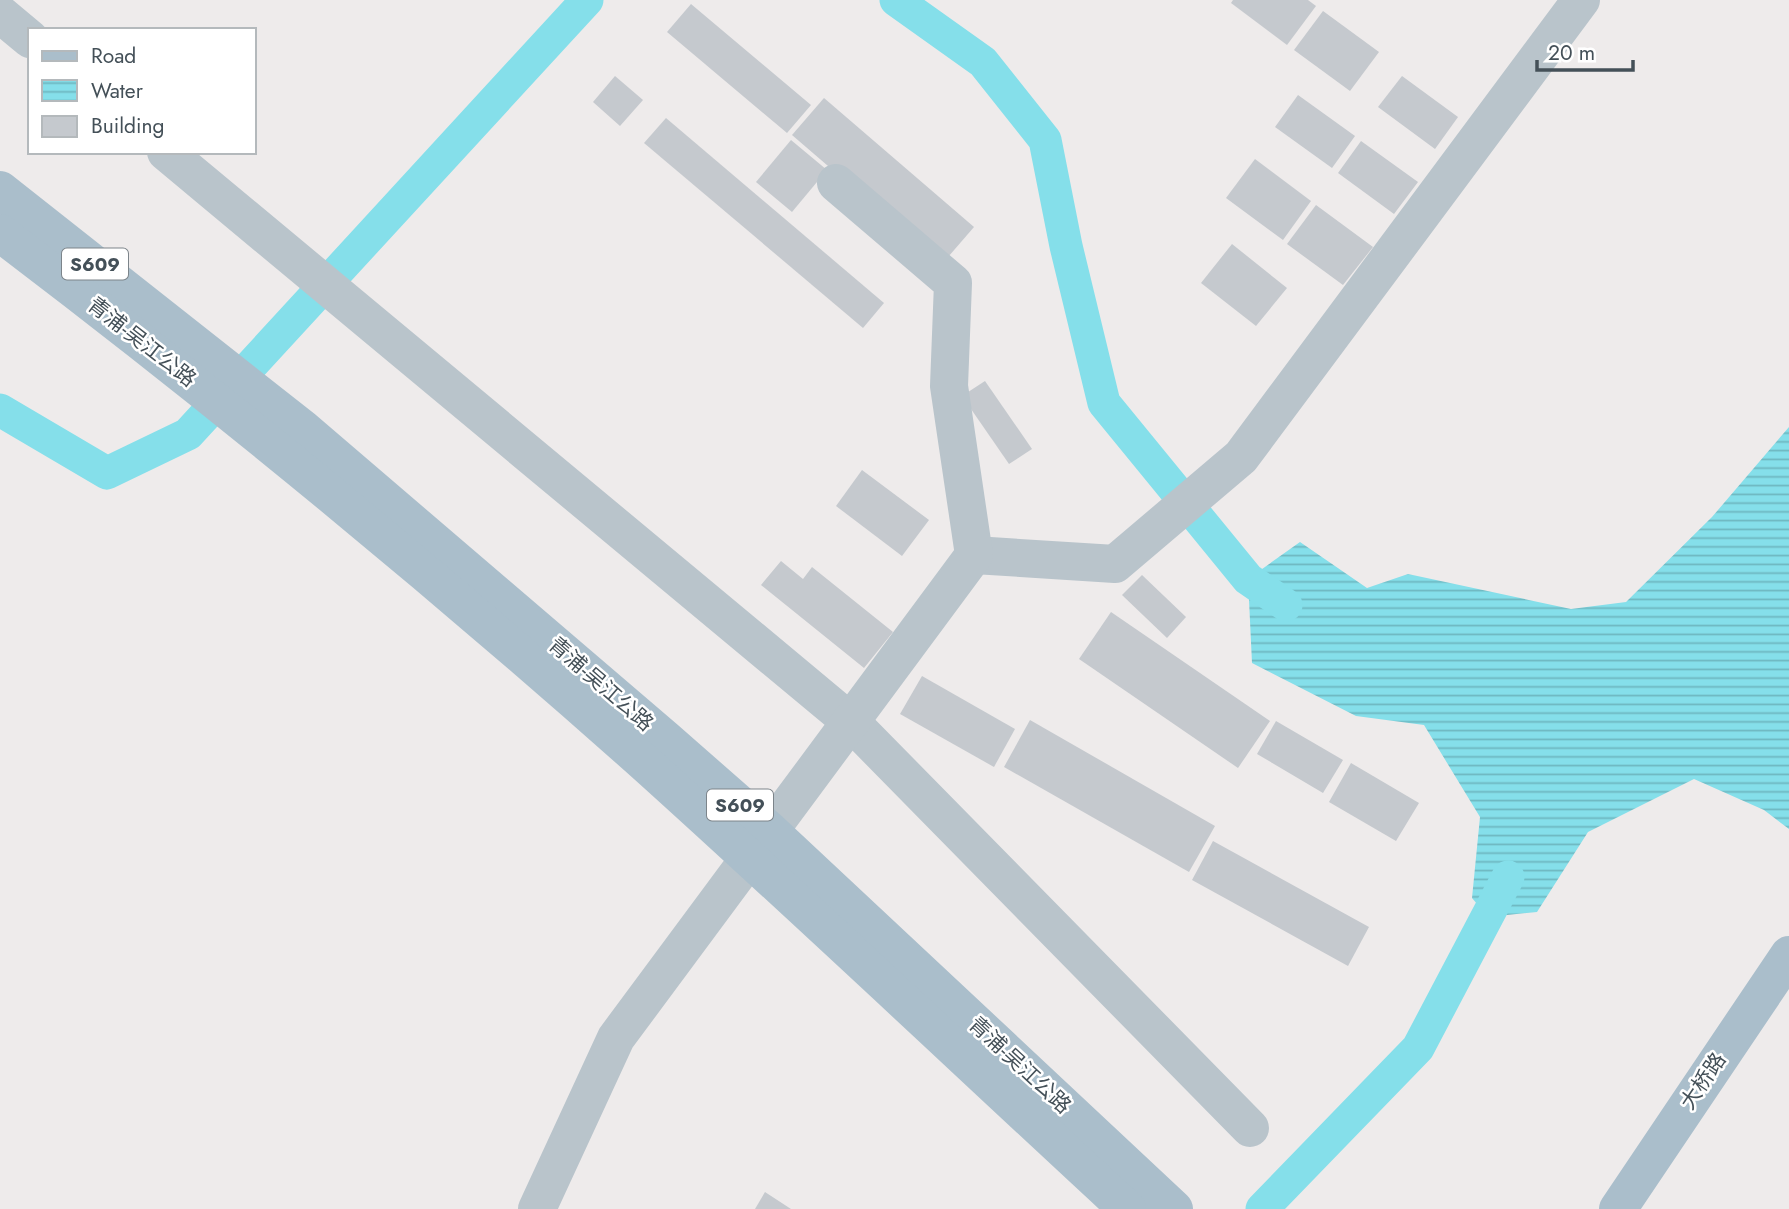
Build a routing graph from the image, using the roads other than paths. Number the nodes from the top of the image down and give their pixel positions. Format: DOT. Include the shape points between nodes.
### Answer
graph roads {
  1 [pos="1581,0"];
  2 [pos="0,15"];
  3 [pos="28,37"];
  4 [pos="168,154"];
  5 [pos="836,183"];
  6 [pos="0,191"];
  7 [pos="0,233"];
  8 [pos="180,351"];
  9 [pos="974,555"];
  10 [pos="852,723"];
  11 [pos="761,845"];
  12 [pos="1789,955"];
  13 [pos="1250,1128"];
  14 [pos="1154,1205"];
  15 [pos="537,1209"];
  16 [pos="1618,1209"];
  1 -- 9 [label="street" via="1241,457 1115,564"];
  2 -- 3 [label="street"];
  4 -- 10 [label="street"];
  5 -- 9 [label="street" via="953,283 949,386"];
  6 -- 8 [label="main road, 青浦-吴江公路 / S609"];
  7 -- 8 [label="main road, 青浦-吴江公路 / S609"];
  8 -- 11 [label="main road, 青浦-吴江公路 / S609" via="497,594"];
  9 -- 10 [label="street"];
  10 -- 11 [label="street"];
  10 -- 13 [label="street"];
  11 -- 14 [label="main road, 青浦-吴江公路 / S609"];
  11 -- 15 [label="street" via="616,1038"];
  12 -- 16 [label="main road, 大桥路"];
}
